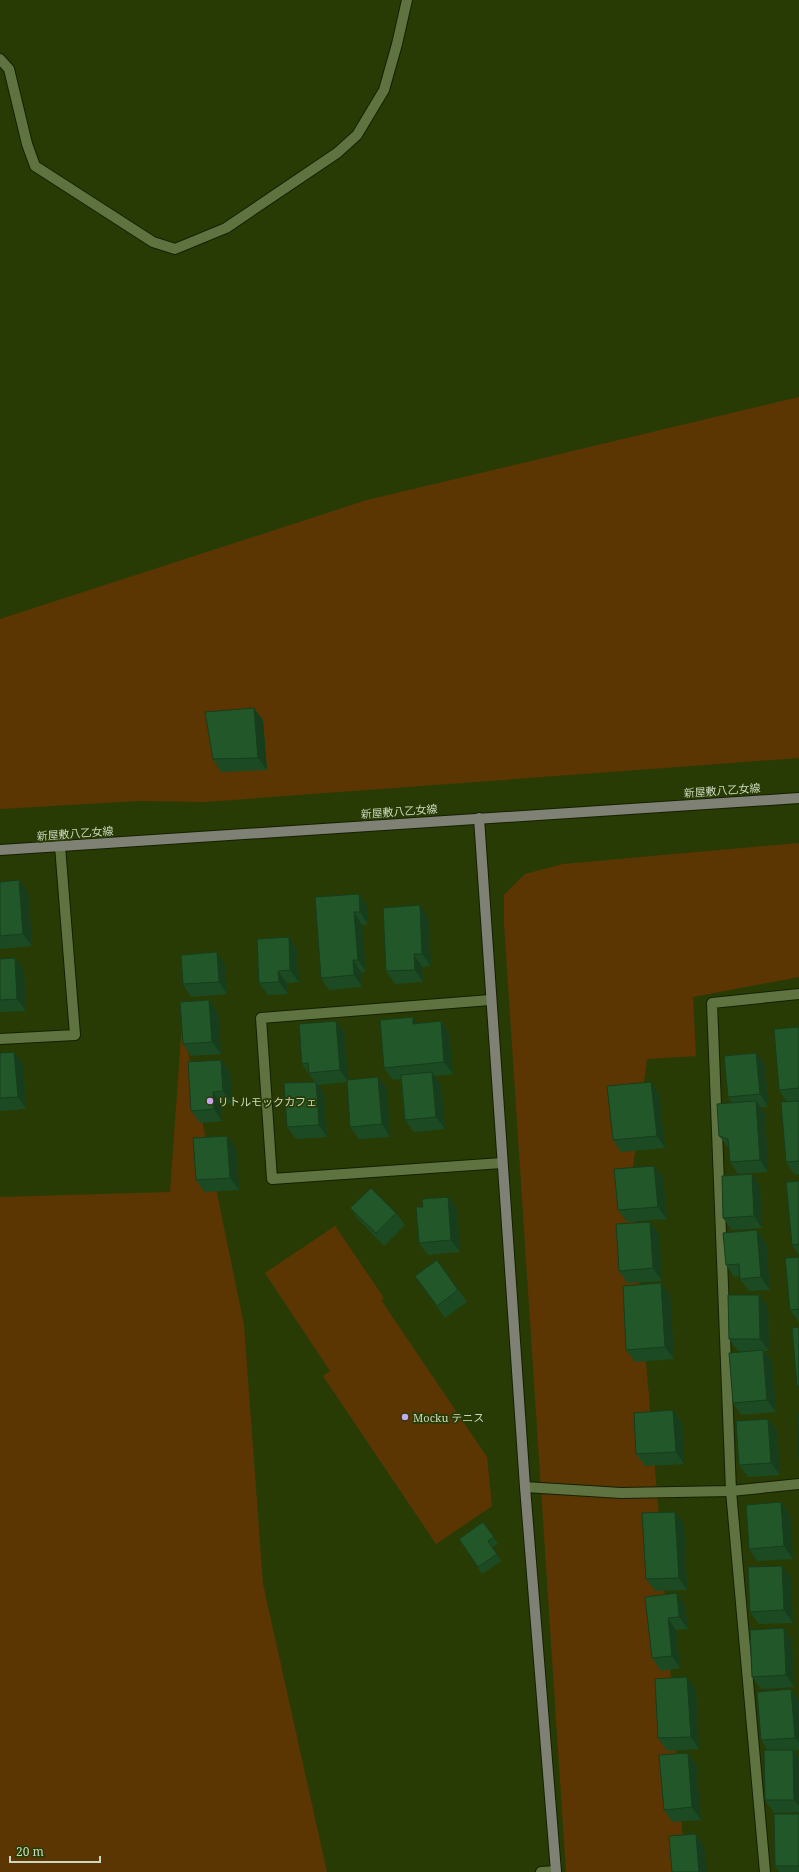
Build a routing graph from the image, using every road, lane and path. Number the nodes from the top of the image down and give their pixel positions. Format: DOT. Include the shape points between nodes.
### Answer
graph roads {
  1 [pos="407,0"];
  2 [pos="0,59"];
  3 [pos="799,798"];
  4 [pos="479,818"];
  5 [pos="60,846"];
  6 [pos="0,850"];
  7 [pos="799,994"];
  8 [pos="490,1000"];
  9 [pos="0,1039"];
  10 [pos="502,1163"];
  11 [pos="799,1484"];
  12 [pos="525,1487"];
  13 [pos="731,1491"];
  14 [pos="556,1871"];
  15 [pos="541,1872"];
  16 [pos="765,1872"];
  1 -- 2 [label="street" via="384,90 357,135 337,153 226,228 175,249 154,242 35,166 27,144 9,69"];
  3 -- 4 [label="street, 新屋敷八乙女線"];
  4 -- 5 [label="street, 新屋敷八乙女線"];
  4 -- 8 [label="street"];
  5 -- 6 [label="street, 新屋敷八乙女線"];
  5 -- 9 [label="street" via="75,1035"];
  7 -- 13 [label="street" via="712,1003"];
  8 -- 10 [label="street"];
  8 -- 10 [label="street" via="261,1018 272,1179"];
  10 -- 12 [label="street"];
  11 -- 13 [label="street"];
  12 -- 13 [label="street" via="621,1493"];
  12 -- 14 [label="street"];
  13 -- 16 [label="street"];
  14 -- 15 [label="street"];
}
